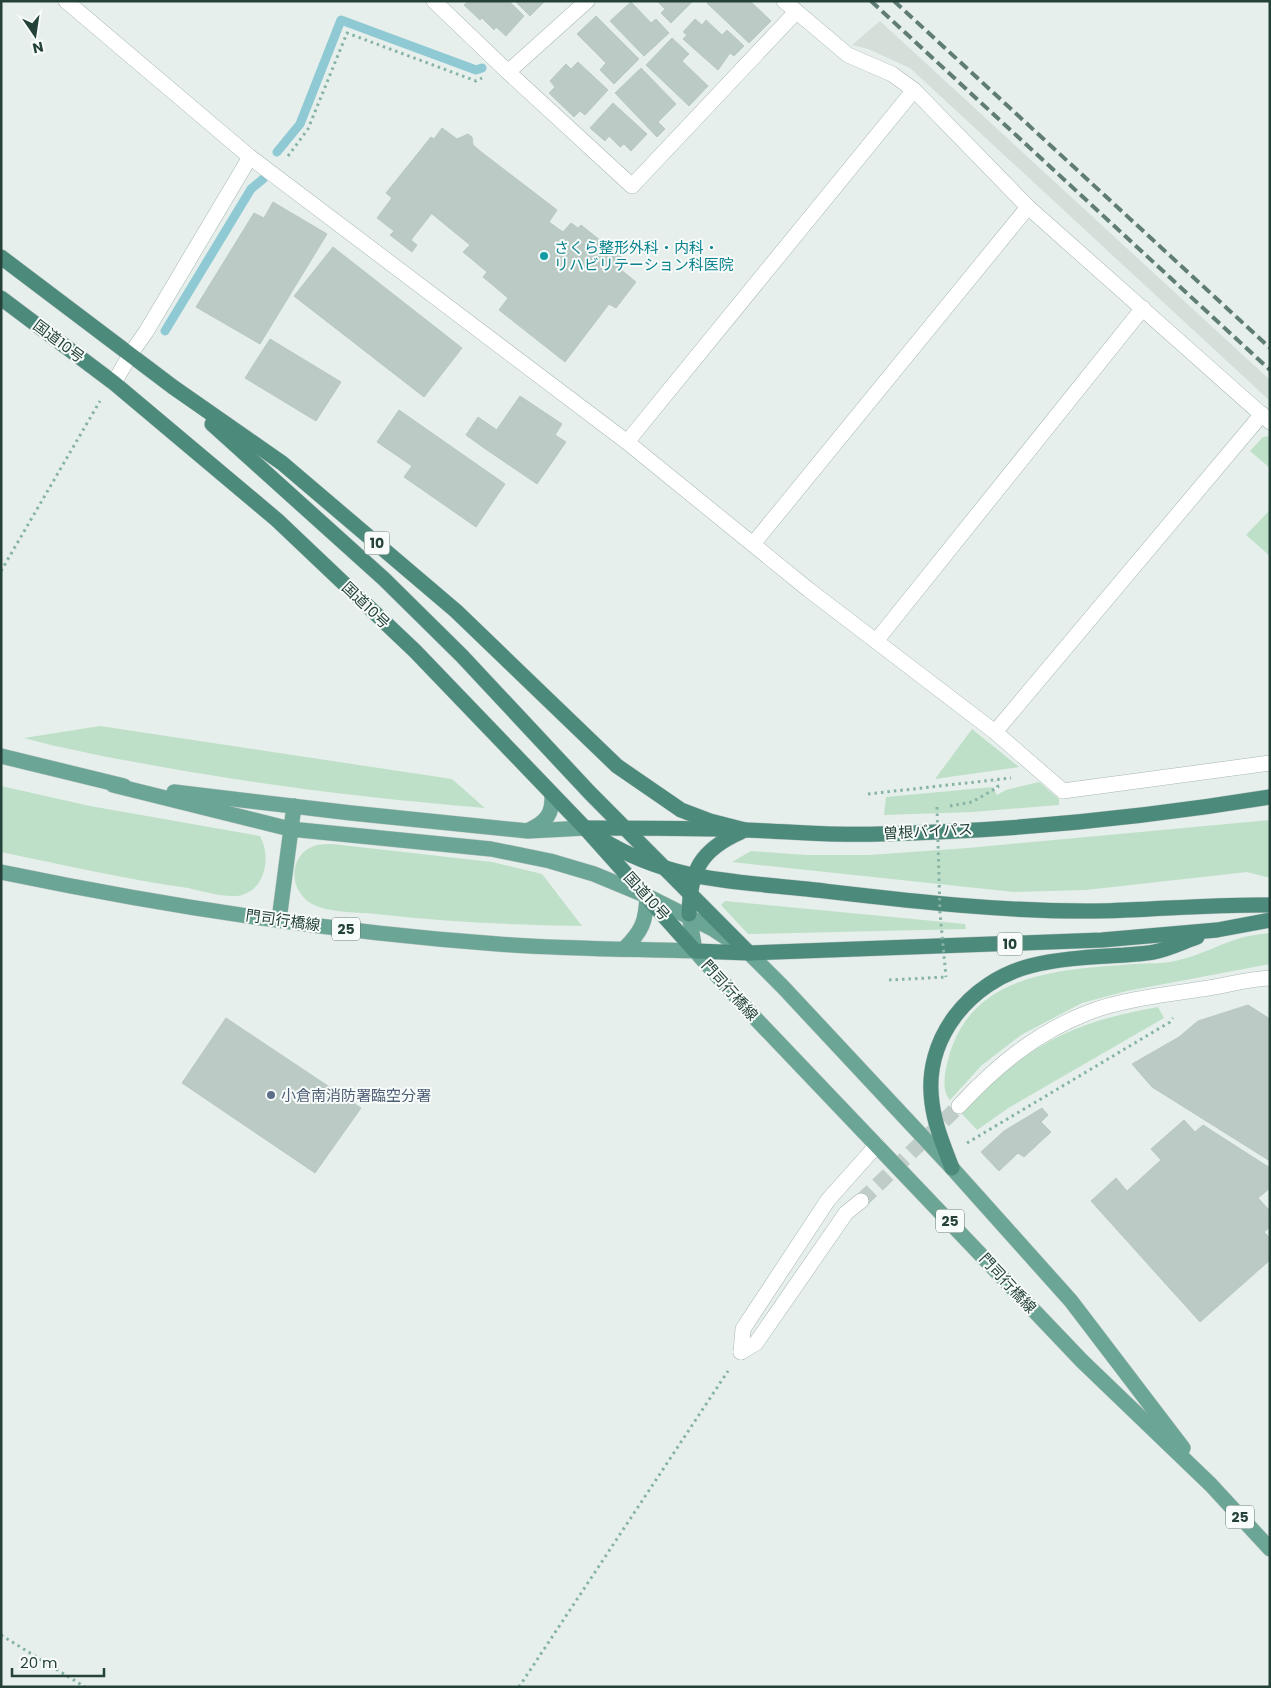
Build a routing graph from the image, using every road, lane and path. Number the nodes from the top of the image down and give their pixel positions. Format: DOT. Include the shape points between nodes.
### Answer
graph roads {
  1 [pos="66,1"];
  2 [pos="434,1"];
  3 [pos="587,1"];
  4 [pos="784,1"];
  5 [pos="796,12"];
  6 [pos="504,68"];
  7 [pos="914,90"];
  8 [pos="250,157"];
  9 [pos="274,175"];
  10 [pos="1028,207"];
  11 [pos="1,257"];
  12 [pos="1,298"];
  13 [pos="1143,308"];
  14 [pos="130,353"];
  15 [pos="114,383"];
  16 [pos="173,387"];
  17 [pos="1266,418"];
  18 [pos="627,442"];
  19 [pos="753,544"];
  20 [pos="1,571"];
  21 [pos="876,641"];
  22 [pos="995,732"];
  23 [pos="1,756"];
  24 [pos="1270,762"];
  25 [pos="1012,777"];
  26 [pos="996,781"];
  27 [pos="114,785"];
  28 [pos="552,794"];
  29 [pos="868,794"];
  30 [pos="1270,797"];
  31 [pos="294,806"];
  32 [pos="585,828"];
  33 [pos="627,828"];
  34 [pos="290,829"];
  35 [pos="745,830"];
  36 [pos="528,831"];
  37 [pos="640,860"];
  38 [pos="669,870"];
  39 [pos="1,872"];
  40 [pos="692,876"];
  41 [pos="689,892"];
  42 [pos="647,896"];
  43 [pos="1270,904"];
  44 [pos="689,914"];
  45 [pos="279,920"];
  46 [pos="1270,920"];
  47 [pos="1218,930"];
  48 [pos="624,949"];
  49 [pos="695,951"];
  50 [pos="749,953"];
  51 [pos="1270,978"];
  52 [pos="889,980"];
  53 [pos="1189,991"];
  54 [pos="958,1106"];
  55 [pos="877,1144"];
  56 [pos="963,1145"];
  57 [pos="952,1168"];
  58 [pos="861,1201"];
  59 [pos="741,1352"];
  60 [pos="1211,1485"];
  61 [pos="1270,1549"];
  62 [pos="1,1635"];
  63 [pos="85,1687"];
  64 [pos="519,1687"];
  1 -- 8 [label="street"];
  2 -- 6 [label="street"];
  3 -- 6 [label="street"];
  4 -- 5 [label="street"];
  5 -- 6 [label="street" via="632,186"];
  5 -- 7 [label="street" via="848,55 892,74"];
  6 -- 9 [label="path" via="476,81 347,33 308,129"];
  7 -- 10 [label="street"];
  7 -- 18 [label="street"];
  8 -- 9 [label="street"];
  8 -- 14 [label="street" via="146,332"];
  9 -- 18 [label="street"];
  10 -- 13 [label="street"];
  10 -- 19 [label="street"];
  11 -- 14 [label="highway, 10"];
  12 -- 15 [label="highway, 国道10号 / 10"];
  13 -- 17 [label="street"];
  13 -- 21 [label="street"];
  14 -- 15 [label="street"];
  14 -- 16 [label="highway, 10"];
  15 -- 20 [label="path" via="100,400"];
  15 -- 28 [label="highway, 国道10号 / 10" via="277,520 415,651"];
  16 -- 33 [label="highway, 10" via="391,586"];
  16 -- 35 [label="highway, 10" via="282,463 456,611 617,766 681,810"];
  17 -- 22 [label="street"];
  18 -- 19 [label="street"];
  19 -- 21 [label="street"];
  21 -- 22 [label="street"];
  22 -- 24 [label="street" via="1063,791"];
  23 -- 27 [label="main road"];
  25 -- 26 [label="path"];
  26 -- 29 [label="path"];
  26 -- 52 [label="path, bridge" via="998,787 972,802 937,807 940,913 946,977"];
  27 -- 31 [label="main road"];
  27 -- 34 [label="main road, 門司行橋線"];
  28 -- 32 [label="highway, 国道10号 / 10"];
  28 -- 36 [label="main road" via="550,815 543,824"];
  30 -- 35 [label="highway, 曽根バイパス / 10" via="1191,810 1079,822 879,834"];
  31 -- 34 [label="main road"];
  31 -- 36 [label="main road"];
  32 -- 33 [label="highway, 曽根バイパス / 10"];
  32 -- 36 [label="main road"];
  32 -- 37 [label="highway, 10"];
  32 -- 42 [label="highway, 国道10号 / 10"];
  33 -- 35 [label="highway, 曽根バイパス / 10"];
  33 -- 37 [label="highway"];
  33 -- 38 [label="highway, 10"];
  34 -- 42 [label="main road, 門司行橋線" via="491,849 576,869"];
  34 -- 45 [label="main road"];
  35 -- 40 [label="highway" via="712,848"];
  37 -- 38 [label="highway, 10"];
  37 -- 42 [label="highway"];
  38 -- 40 [label="highway, 10"];
  38 -- 41 [label="highway, 10"];
  39 -- 45 [label="main road, 門司行橋線 / 25"];
  40 -- 41 [label="highway"];
  40 -- 43 [label="highway, 10" via="998,909 1097,911"];
  41 -- 44 [label="highway"];
  41 -- 50 [label="highway, 10"];
  42 -- 44 [label="main road, 門司行橋線"];
  42 -- 48 [label="main road" via="642,927"];
  42 -- 49 [label="highway, 国道10号 / 10"];
  44 -- 49 [label="main road"];
  44 -- 50 [label="main road, 門司行橋線"];
  45 -- 48 [label="main road, 門司行橋線 / 25" via="375,933 500,944"];
  46 -- 47 [label="highway, 10"];
  47 -- 50 [label="highway, 10" via="1092,940"];
  47 -- 57 [label="highway" via="1154,952 1058,960 1008,973 988,983 954,1016 942,1035 934,1059 931,1081 936,1120"];
  48 -- 49 [label="main road, 門司行橋線 / 25"];
  49 -- 50 [label="highway, 10"];
  49 -- 55 [label="main road, 門司行橋線 / 25"];
  50 -- 57 [label="main road, 門司行橋線 / 25"];
  51 -- 53 [label="street"];
  53 -- 54 [label="street" via="1089,1012 1051,1029 987,1075"];
  53 -- 56 [label="path" via="1170,1022"];
  55 -- 59 [label="street" via="828,1200 743,1329"];
  55 -- 60 [label="main road, 門司行橋線 / 25" via="1082,1361"];
  57 -- 60 [label="main road, 門司行橋線 / 25" via="1071,1301"];
  58 -- 59 [label="street" via="846,1213 756,1343"];
  59 -- 64 [label="path"];
  60 -- 61 [label="main road, 門司行橋線 / 25"];
  62 -- 63 [label="path"];
}
